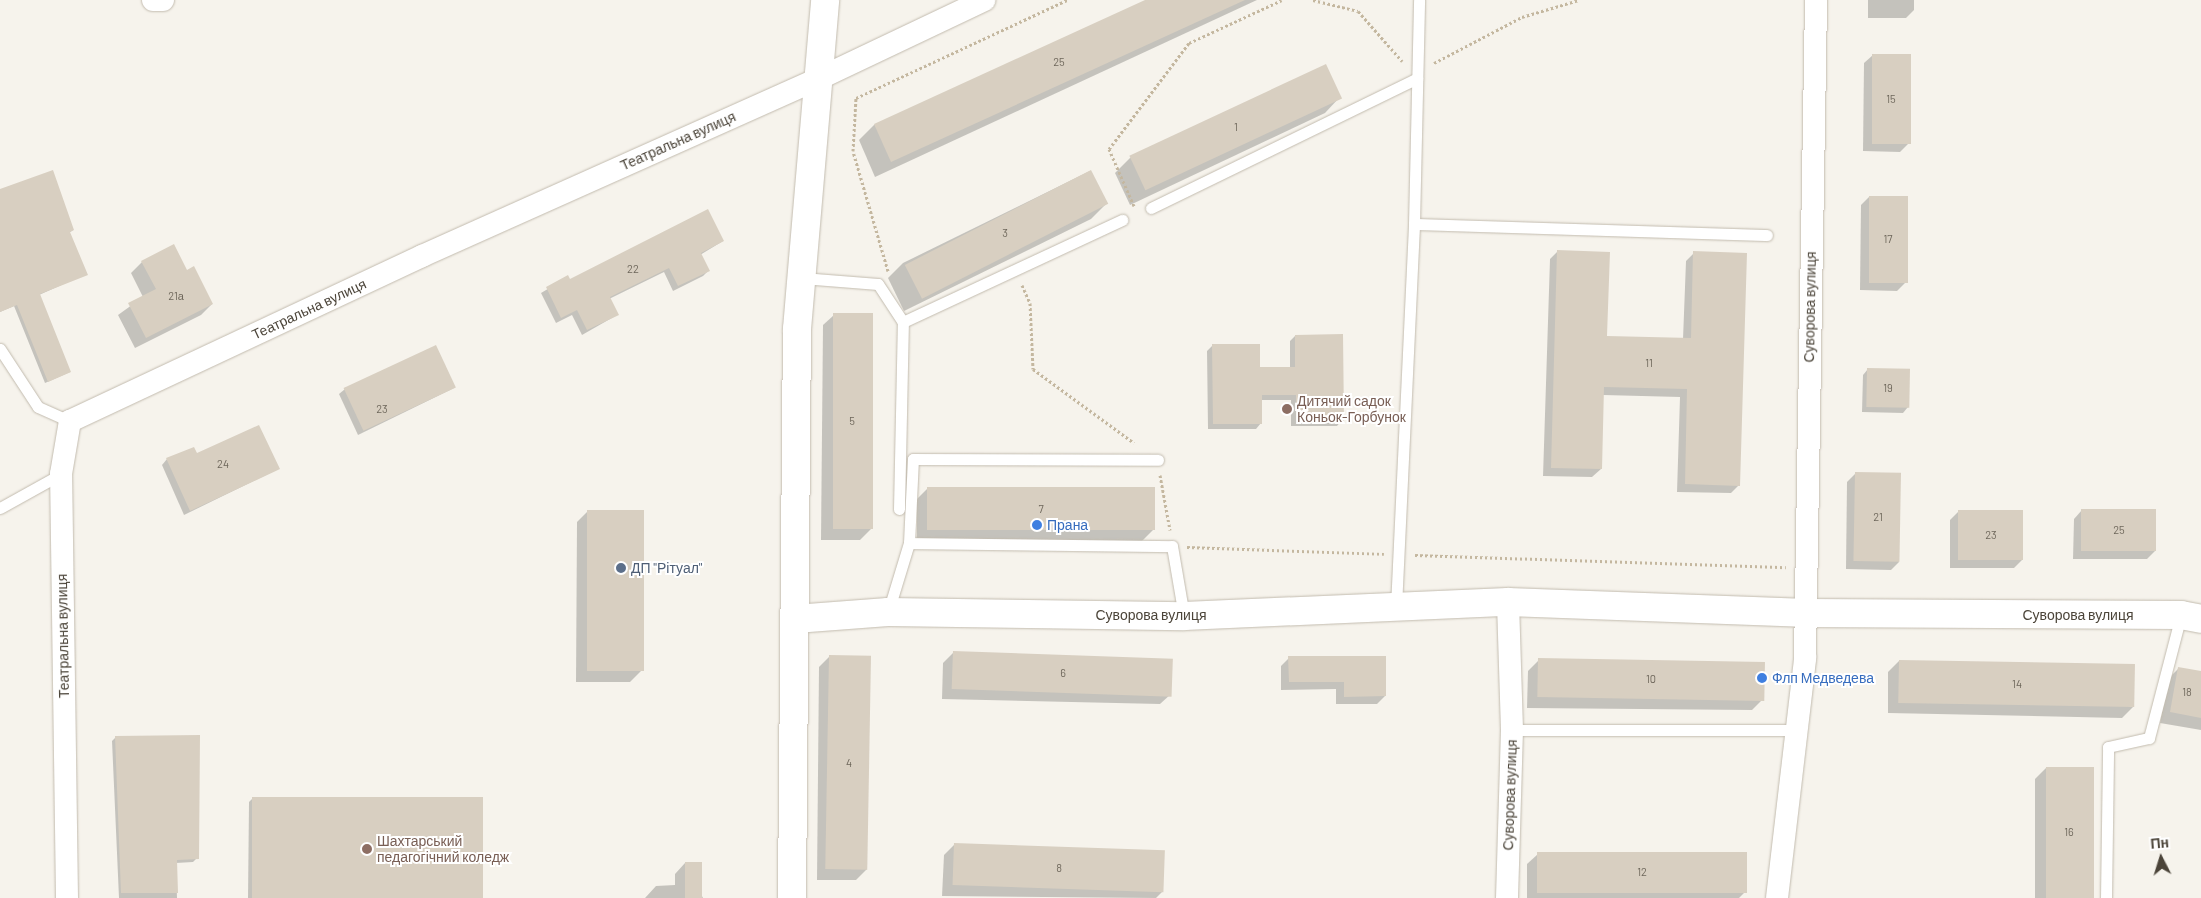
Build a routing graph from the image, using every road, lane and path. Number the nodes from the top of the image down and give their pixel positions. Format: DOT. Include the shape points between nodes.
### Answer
graph roads {
  1 [pos="153,0"];
  2 [pos="162,0"];
  3 [pos="826,0"];
  4 [pos="984,0"];
  5 [pos="1067,0"];
  6 [pos="1282,0"];
  7 [pos="1314,0"];
  8 [pos="1418,0"];
  9 [pos="1579,0"];
  10 [pos="1816,0"];
  11 [pos="820,78"];
  12 [pos="1417,78"];
  13 [pos="1151,208"];
  14 [pos="1137,213"];
  15 [pos="1122,220"];
  16 [pos="1414,224"];
  17 [pos="1767,234"];
  18 [pos="1014,270"];
  19 [pos="889,275"];
  20 [pos="802,278"];
  21 [pos="903,322"];
  22 [pos="0,349"];
  23 [pos="70,421"];
  24 [pos="1158,460"];
  25 [pos="61,474"];
  26 [pos="0,508"];
  27 [pos="899,509"];
  28 [pos="909,543"];
  29 [pos="1172,546"];
  30 [pos="1400,555"];
  31 [pos="1804,576"];
  32 [pos="1508,602"];
  33 [pos="1396,608"];
  34 [pos="888,612"];
  35 [pos="1804,613"];
  36 [pos="1184,616"];
  37 [pos="2191,617"];
  38 [pos="795,619"];
  39 [pos="1512,730"];
  40 [pos="1797,730"];
  41 [pos="67,898"];
  42 [pos="792,898"];
  43 [pos="1507,898"];
  44 [pos="1778,898"];
  45 [pos="2106,898"];
  1 -- 2 [label="street"];
  3 -- 11 [label="street"];
  4 -- 11 [label="street, Театральна вулиця"];
  5 -- 19 [label="path" via="856,98 853,151"];
  6 -- 14 [label="path" via="1189,43 1109,149"];
  7 -- 12 [label="path" via="1358,11"];
  8 -- 12 [label="lane"];
  9 -- 12 [label="path" via="1522,17 1442,56"];
  10 -- 31 [label="street, Суворова вулиця"];
  11 -- 20 [label="street"];
  11 -- 23 [label="street, Театральна вулиця" via="422,256"];
  12 -- 13 [label="lane"];
  12 -- 16 [label="lane"];
  15 -- 18 [label="lane"];
  16 -- 17 [label="lane"];
  16 -- 30 [label="lane"];
  18 -- 21 [label="lane"];
  18 -- 24 [label="path" via="1030,303 1032,368"];
  20 -- 21 [label="lane" via="878,284"];
  20 -- 38 [label="street" via="797,329"];
  21 -- 27 [label="lane"];
  22 -- 23 [label="lane" via="38,408"];
  23 -- 25 [label="street, Театральна вулиця"];
  24 -- 28 [label="lane" via="913,459"];
  24 -- 29 [label="path"];
  25 -- 26 [label="lane"];
  25 -- 41 [label="street, Театральна вулиця"];
  28 -- 29 [label="lane"];
  28 -- 34 [label="lane"];
  29 -- 30 [label="path"];
  29 -- 36 [label="lane"];
  30 -- 31 [label="path" via="1785,566"];
  30 -- 33 [label="lane"];
  31 -- 35 [label="street, Суворова вулиця"];
  32 -- 33 [label="street, Суворова вулиця"];
  32 -- 35 [label="street, Суворова вулиця"];
  32 -- 39 [label="street, Суворова вулиця"];
  33 -- 36 [label="street, Суворова вулиця"];
  34 -- 36 [label="street, Суворова вулиця"];
  34 -- 38 [label="street, Суворова вулиця"];
  35 -- 37 [label="street, Суворова вулиця"];
  35 -- 40 [label="street, Суворова вулиця" via="1805,658"];
  37 -- 45 [label="lane" via="2150,738 2108,747"];
  38 -- 42 [label="street"];
  39 -- 40 [label="lane"];
  39 -- 43 [label="street, Суворова вулиця"];
  40 -- 44 [label="street, Суворова вулиця"];
}
